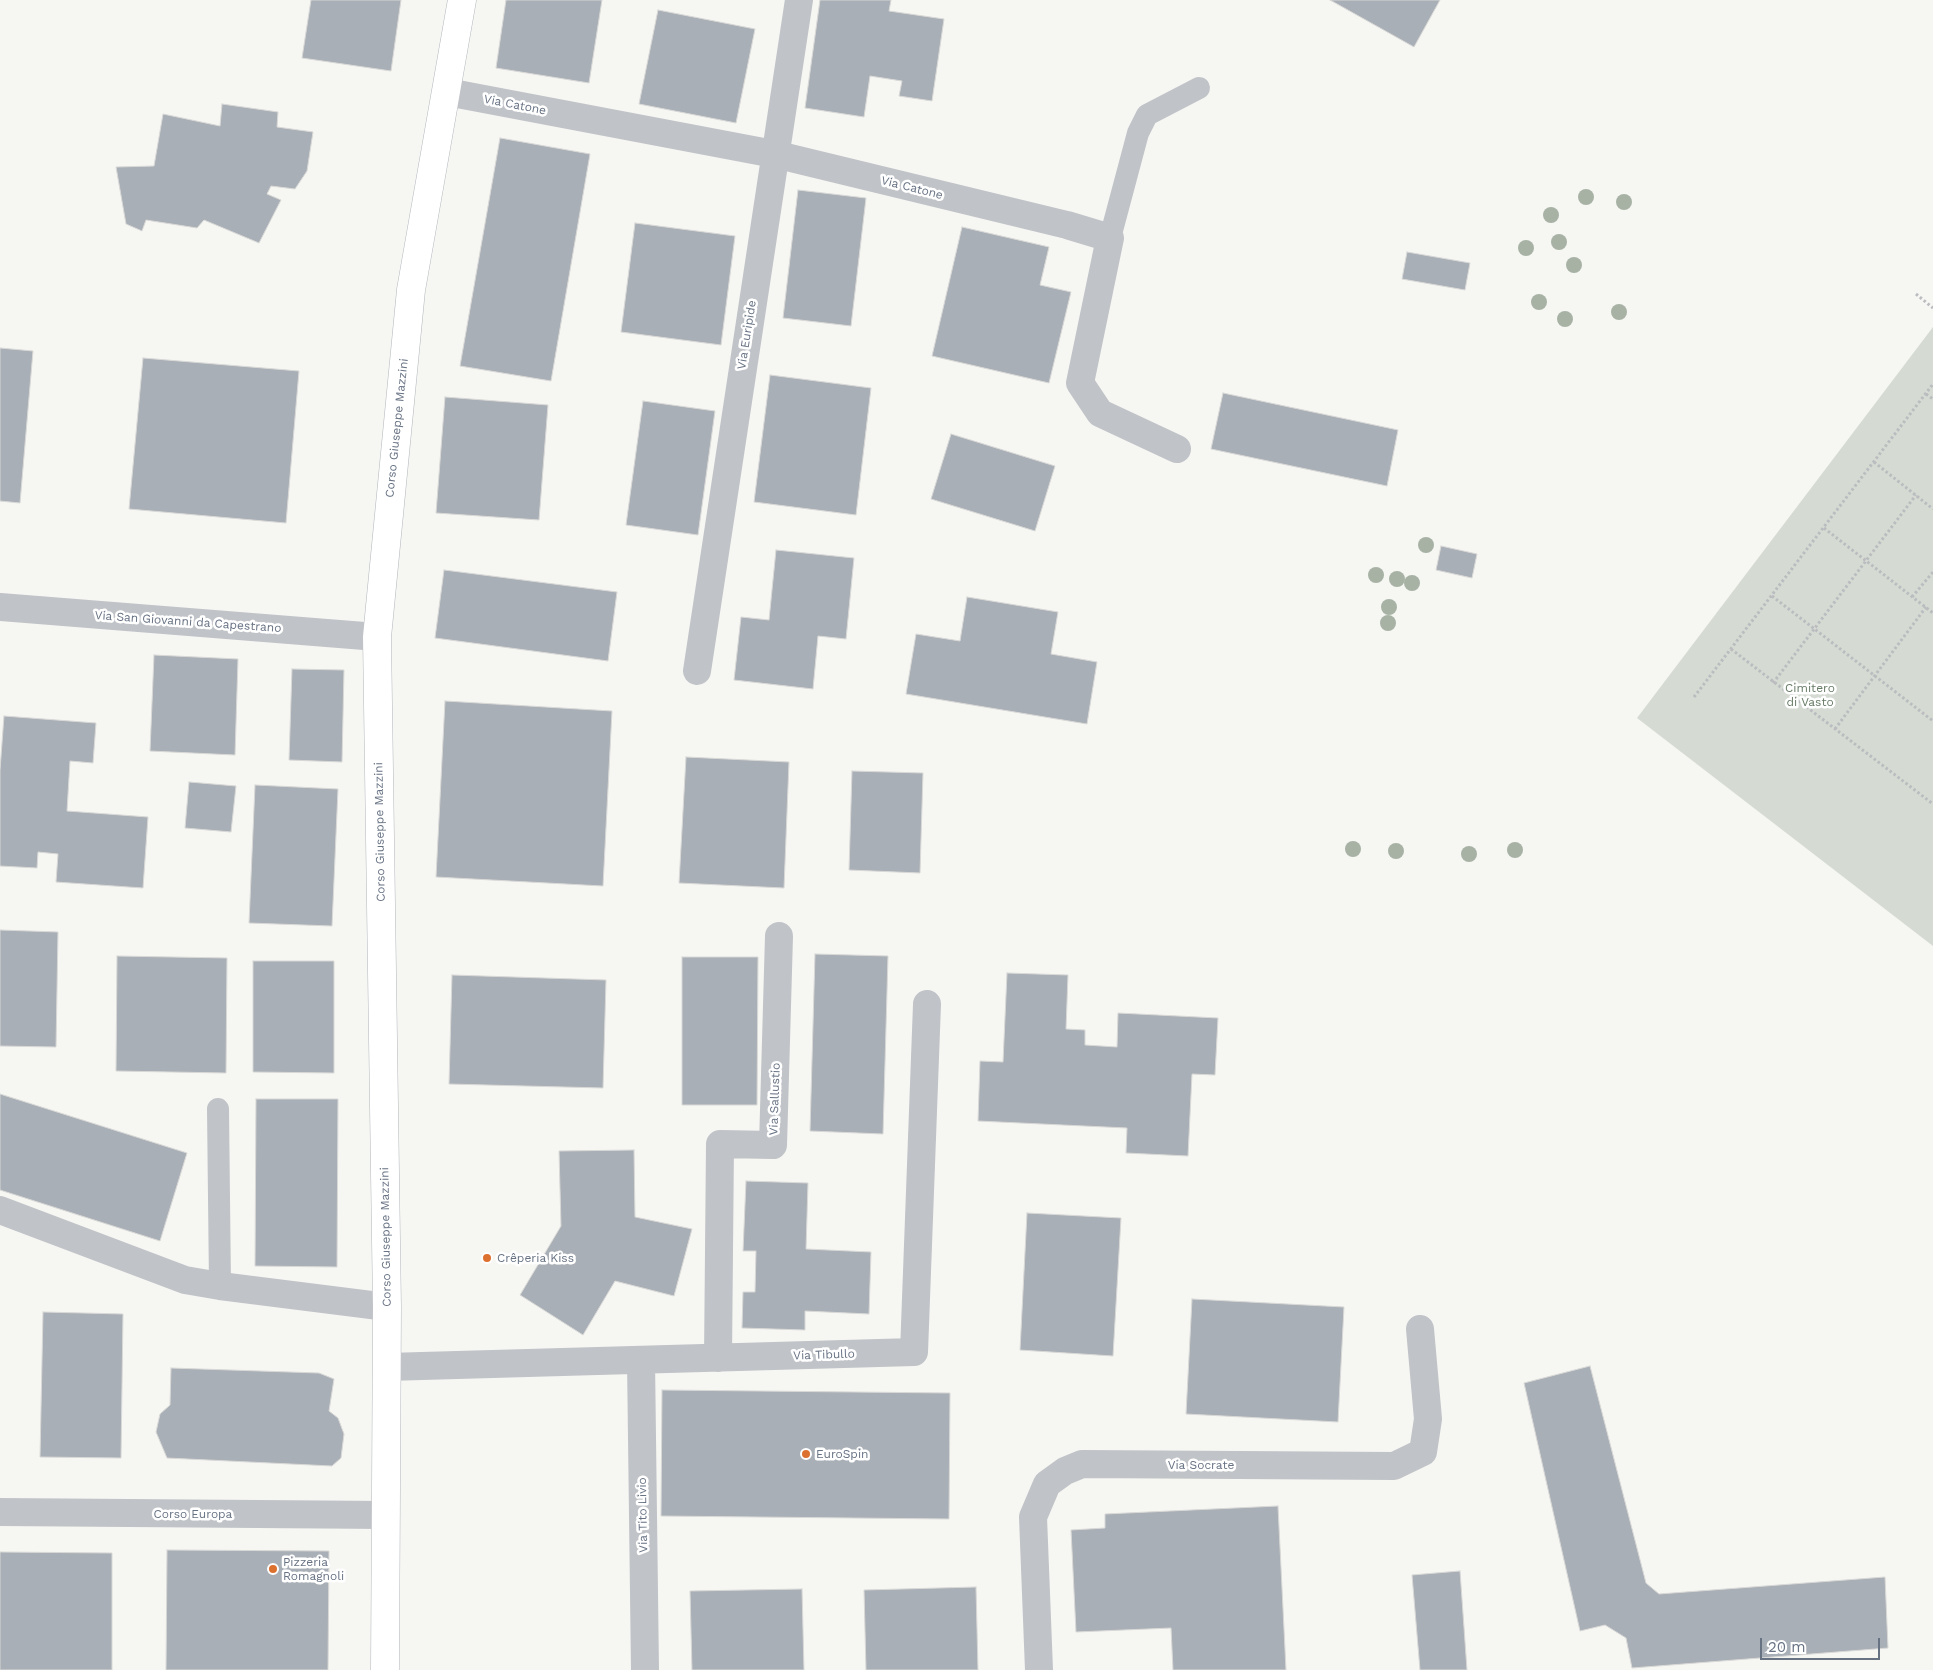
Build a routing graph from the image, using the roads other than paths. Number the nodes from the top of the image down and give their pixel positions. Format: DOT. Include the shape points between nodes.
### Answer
graph roads {
  1 [pos="462,0"];
  2 [pos="799,0"];
  3 [pos="1199,88"];
  4 [pos="447,92"];
  5 [pos="774,154"];
  6 [pos="1110,238"];
  7 [pos="1177,449"];
  8 [pos="0,607"];
  9 [pos="377,637"];
  10 [pos="697,671"];
  11 [pos="780,936"];
  12 [pos="927,1004"];
  13 [pos="218,1109"];
  14 [pos="0,1210"];
  15 [pos="220,1286"];
  16 [pos="387,1307"];
  17 [pos="1420,1329"];
  18 [pos="718,1358"];
  19 [pos="641,1360"];
  20 [pos="387,1367"];
  21 [pos="0,1512"];
  22 [pos="386,1515"];
  23 [pos="385,1670"];
  24 [pos="645,1670"];
  25 [pos="1039,1670"];
  1 -- 4 [label="main road, Corso Giuseppe Mazzini"];
  2 -- 5 [label="street, Via Euripide"];
  3 -- 6 [label="lane" via="1146,116 1138,133"];
  4 -- 5 [label="street, Via Catone"];
  4 -- 9 [label="main road, Corso Giuseppe Mazzini" via="411,290"];
  5 -- 6 [label="street, Via Catone"];
  5 -- 10 [label="street, Via Euripide"];
  6 -- 7 [label="street" via="1080,383 1100,413"];
  8 -- 9 [label="street, Via San Giovanni da Capestrano"];
  9 -- 16 [label="main road, Corso Giuseppe Mazzini"];
  11 -- 18 [label="street, Via Sallustio" via="773,1145 720,1144"];
  12 -- 18 [label="street, Via Tibullo" via="914,1352"];
  13 -- 15 [label="lane"];
  14 -- 15 [label="street" via="185,1280"];
  15 -- 16 [label="street"];
  16 -- 20 [label="main road, Corso Giuseppe Mazzini"];
  17 -- 25 [label="street, Via Socrate" via="1428,1419 1423,1452 1394,1466 1082,1464 1047,1484 1033,1517"];
  18 -- 19 [label="street, Via Tibullo"];
  19 -- 20 [label="street, Via Tibullo"];
  19 -- 24 [label="street, Via Tito Livio"];
  20 -- 22 [label="main road, Corso Giuseppe Mazzini"];
  21 -- 22 [label="street, Corso Europa"];
  22 -- 23 [label="main road, Corso Giuseppe Mazzini"];
}
